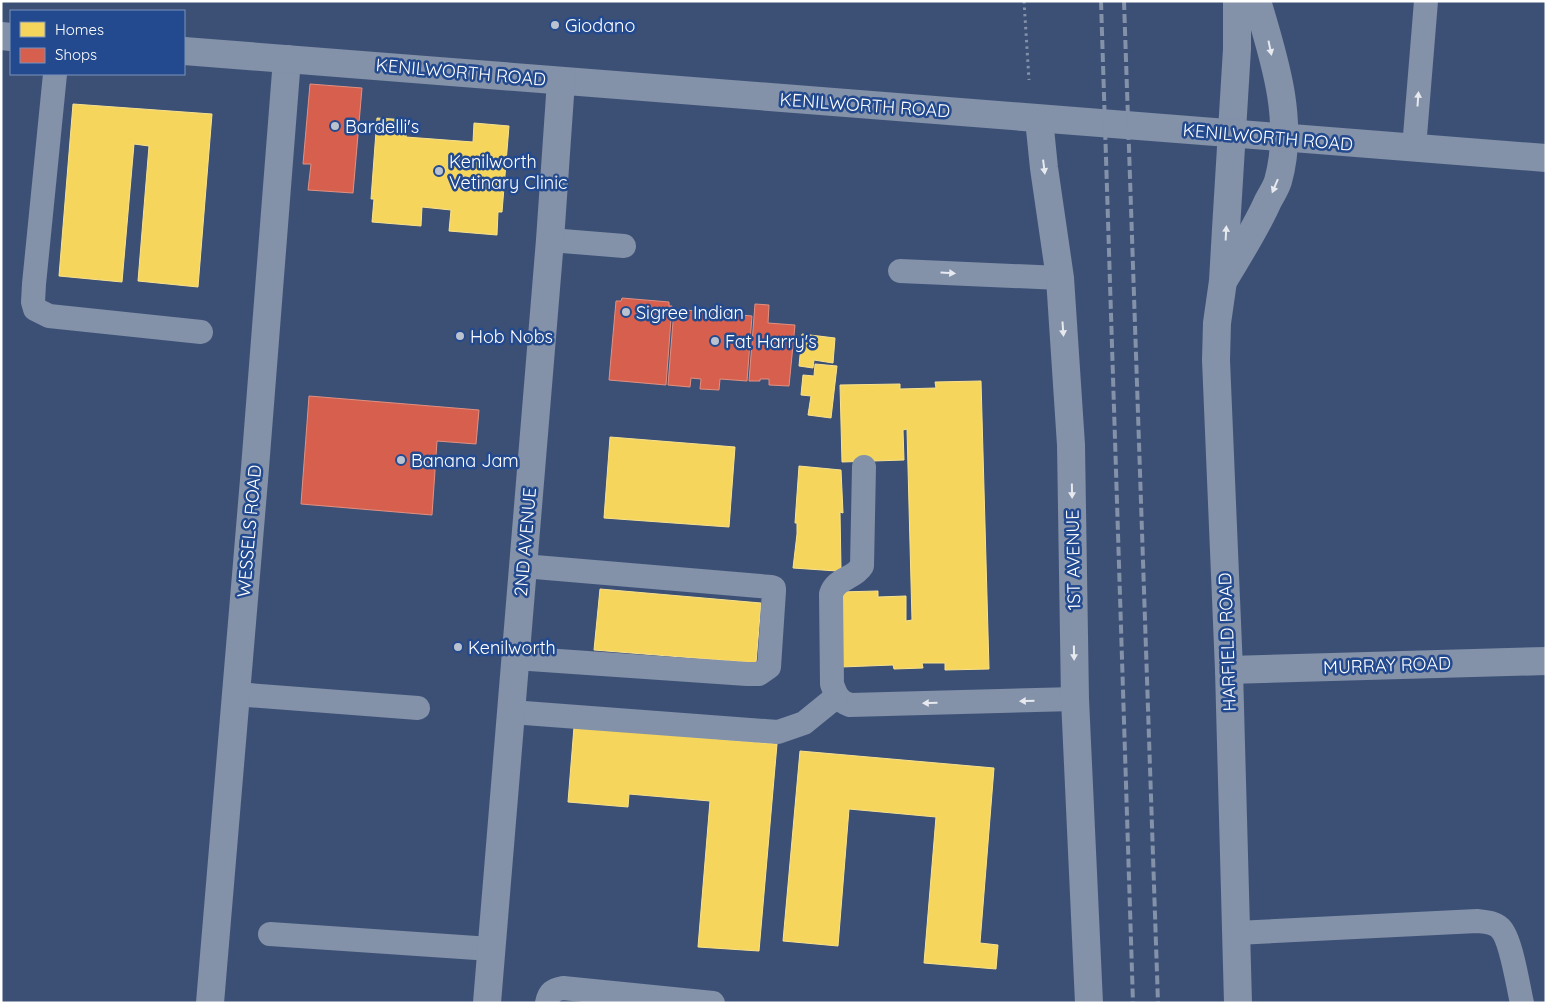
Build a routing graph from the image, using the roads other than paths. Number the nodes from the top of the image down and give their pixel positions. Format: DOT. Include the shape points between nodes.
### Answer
graph roads {
  1 [pos="1237,1"];
  2 [pos="1257,1"];
  3 [pos="1426,1"];
  4 [pos="185,51"];
  5 [pos="287,59"];
  6 [pos="55,75"];
  7 [pos="562,81"];
  8 [pos="1039,119"];
  9 [pos="1232,134"];
  10 [pos="1285,139"];
  11 [pos="1414,148"];
  12 [pos="1546,158"];
  13 [pos="550,240"];
  14 [pos="624,246"];
  15 [pos="900,271"];
  16 [pos="1060,278"];
  17 [pos="1223,281"];
  18 [pos="201,332"];
  19 [pos="864,467"];
  20 [pos="523,566"];
  21 [pos="515,658"];
  22 [pos="1546,661"];
  23 [pos="1228,670"];
  24 [pos="235,694"];
  25 [pos="836,697"];
  26 [pos="1075,699"];
  27 [pos="418,708"];
  28 [pos="511,712"];
  29 [pos="1236,933"];
  30 [pos="270,934"];
  31 [pos="491,949"];
  32 [pos="210,1003"];
  33 [pos="487,1003"];
  34 [pos="547,1003"];
  35 [pos="713,1003"];
  36 [pos="1089,1003"];
  37 [pos="1238,1003"];
  38 [pos="1522,1003"];
  1 -- 9 [label="street, HARFIELD ROAD"];
  2 -- 10 [label="street, HARFIELD ROAD, one-way" via="1284,114"];
  11 -- 3 [label="lane, one-way"];
  4 -- 5 [label="street, KENILWORTH ROAD"];
  5 -- 7 [label="street, KENILWORTH ROAD"];
  5 -- 24 [label="street, WESSELS ROAD"];
  6 -- 18 [label="lane" via="34,284 35,309 49,316"];
  7 -- 8 [label="street, KENILWORTH ROAD"];
  7 -- 13 [label="street, 2ND AVENUE"];
  8 -- 9 [label="street, KENILWORTH ROAD"];
  8 -- 16 [label="street, 1ST AVENUE, one-way"];
  9 -- 10 [label="street, KENILWORTH ROAD"];
  17 -- 9 [label="street, HARFIELD ROAD, one-way"];
  10 -- 11 [label="street, KENILWORTH ROAD"];
  10 -- 17 [label="street, HARFIELD ROAD, one-way" via="1278,181"];
  11 -- 12 [label="street, KENILWORTH ROAD"];
  13 -- 14 [label="lane"];
  13 -- 20 [label="street, 2ND AVENUE"];
  15 -- 16 [label="lane, one-way"];
  16 -- 26 [label="street, 1ST AVENUE, one-way" via="1071,446"];
  17 -- 23 [label="street, HARFIELD ROAD" via="1216,360"];
  19 -- 25 [label="lane" via="862,566 838,582 831,594 832,684"];
  20 -- 21 [label="street, 2ND AVENUE"];
  20 -- 21 [label="lane" via="774,588 769,667 759,674 747,674"];
  21 -- 28 [label="street, 2ND AVENUE"];
  22 -- 23 [label="street, MURRAY ROAD"];
  23 -- 29 [label="street, HARFIELD ROAD"];
  24 -- 27 [label="lane"];
  24 -- 32 [label="street, WESSELS ROAD"];
  26 -- 25 [label="lane, one-way" via="850,705"];
  25 -- 28 [label="lane" via="804,723 778,732"];
  26 -- 36 [label="street, 1ST AVENUE"];
  28 -- 31 [label="street, 2ND AVENUE"];
  29 -- 37 [label="street, HARFIELD ROAD"];
  29 -- 38 [label="lane" via="1490,923 1500,928 1506,937"];
  30 -- 31 [label="lane"];
  31 -- 33 [label="street, 2ND AVENUE"];
  34 -- 35 [label="lane" via="553,990 563,988"];
}
